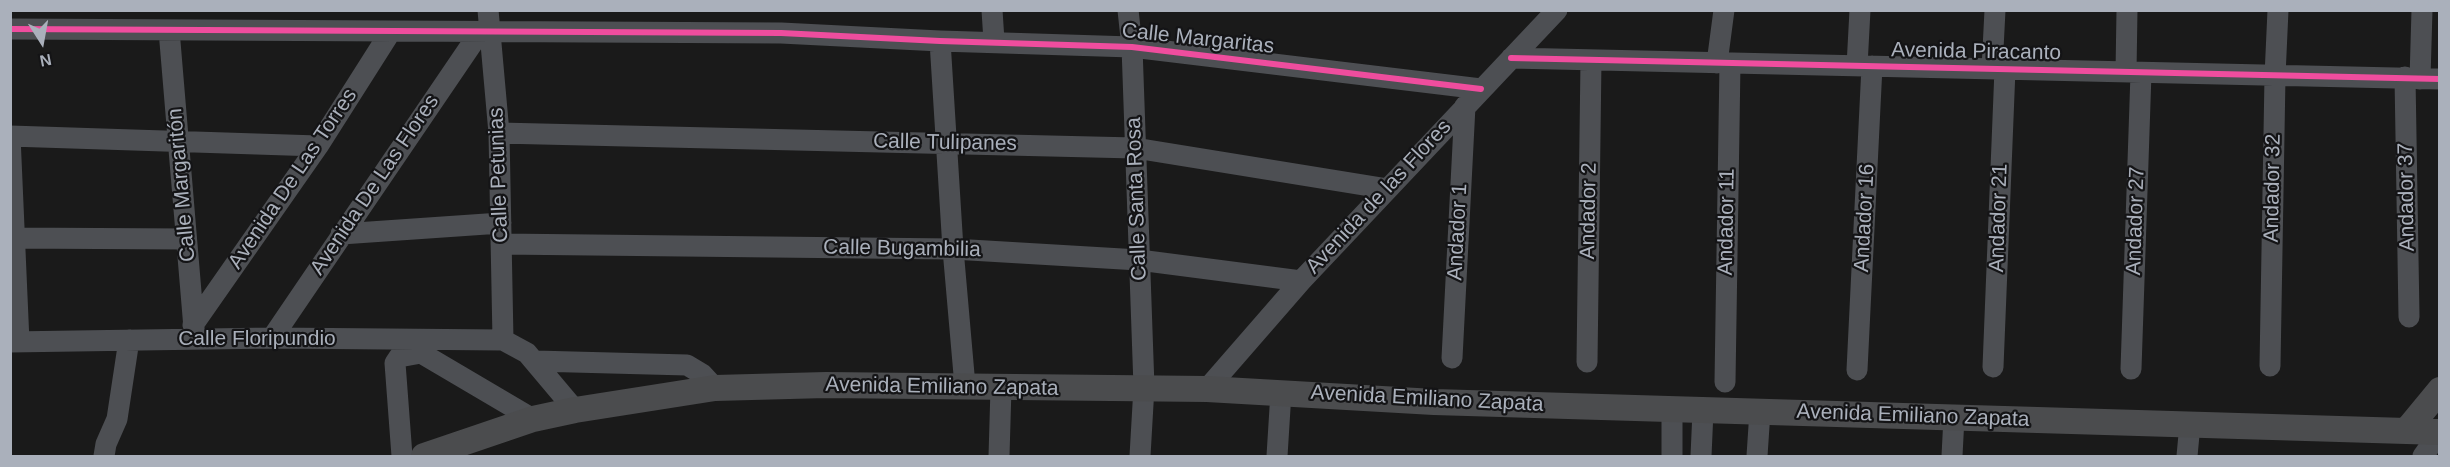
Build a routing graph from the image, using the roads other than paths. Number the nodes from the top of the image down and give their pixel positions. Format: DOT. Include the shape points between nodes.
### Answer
graph roads {
  1 [pos="488,10"];
  2 [pos="992,10"];
  3 [pos="1128,10"];
  4 [pos="1557,10"];
  5 [pos="1724,10"];
  6 [pos="1860,10"];
  7 [pos="1995,10"];
  8 [pos="2127,10"];
  9 [pos="2278,10"];
  10 [pos="2422,10"];
  11 [pos="51,20"];
  12 [pos="160,23"];
  13 [pos="10,29"];
  14 [pos="391,31"];
  15 [pos="485,32"];
  16 [pos="940,41"];
  17 [pos="994,41"];
  18 [pos="1132,46"];
  19 [pos="1511,58"];
  20 [pos="1591,60"];
  21 [pos="1724,63"];
  22 [pos="1865,66"];
  23 [pos="1998,69"];
  24 [pos="2134,72"];
  25 [pos="2275,76"];
  26 [pos="2422,78"];
  27 [pos="1481,89"];
  28 [pos="1465,106"];
  29 [pos="499,133"];
  30 [pos="10,136"];
  31 [pos="178,142"];
  32 [pos="945,143"];
  33 [pos="318,146"];
  34 [pos="1135,148"];
  35 [pos="1389,189"];
  36 [pos="501,233"];
  37 [pos="341,234"];
  38 [pos="13,238"];
  39 [pos="186,239"];
  40 [pos="953,249"];
  41 [pos="1139,260"];
  42 [pos="1301,281"];
  43 [pos="2409,317"];
  44 [pos="194,332"];
  45 [pos="272,338"];
  46 [pos="129,340"];
  47 [pos="503,340"];
  48 [pos="15,342"];
  49 [pos="1452,358"];
  50 [pos="535,361"];
  51 [pos="1587,362"];
  52 [pos="2270,366"];
  53 [pos="1993,367"];
  54 [pos="2131,369"];
  55 [pos="1857,370"];
  56 [pos="1725,382"];
  57 [pos="965,386"];
  58 [pos="1144,387"];
  59 [pos="715,388"];
  60 [pos="1001,388"];
  61 [pos="1207,388"];
  62 [pos="2439,390"];
  63 [pos="1281,392"];
  64 [pos="1672,409"];
  65 [pos="575,410"];
  66 [pos="1703,411"];
  67 [pos="1761,411"];
  68 [pos="1954,417"];
  69 [pos="533,419"];
  70 [pos="2190,424"];
  71 [pos="2407,430"];
  72 [pos="2439,432"];
  73 [pos="104,456"];
  74 [pos="402,456"];
  75 [pos="424,456"];
  76 [pos="999,456"];
  77 [pos="1140,456"];
  78 [pos="1277,456"];
  79 [pos="1672,456"];
  80 [pos="1701,456"];
  81 [pos="1757,456"];
  82 [pos="1952,456"];
  83 [pos="2187,456"];
  84 [pos="2423,456"];
  1 -- 15 [label="street, Calle Petunias"];
  2 -- 17 [label="street"];
  3 -- 18 [label="street, Calle Santa Rosa"];
  4 -- 19 [label="street, Avenida de las Flores"];
  5 -- 21 [label="street, Andador 11"];
  6 -- 22 [label="street, Andador 16"];
  7 -- 23 [label="street, Andador 21"];
  8 -- 24 [label="street, Andador 27"];
  9 -- 25 [label="street, Andador 32"];
  10 -- 26 [label="street, Andador 37"];
  11 -- 12 [label="street, Calle Margaritas"];
  11 -- 13 [label="street, Calle Margaritas"];
  12 -- 14 [label="street, Calle Margaritas"];
  12 -- 31 [label="street, Calle Margaritón"];
  14 -- 15 [label="street, Calle Margaritas"];
  14 -- 33 [label="street, Avenida De Las Torres"];
  15 -- 16 [label="street, Calle Margaritas" via="781,33"];
  15 -- 29 [label="street, Calle Petunias"];
  15 -- 37 [label="street, Avenida De Las Flores"];
  16 -- 17 [label="street, Calle Margaritas"];
  16 -- 32 [label="street"];
  17 -- 18 [label="street, Calle Margaritas"];
  18 -- 27 [label="street, Calle Margaritas"];
  18 -- 34 [label="street, Calle Santa Rosa"];
  19 -- 20 [label="street, Avenida Piracanto"];
  19 -- 27 [label="street, Avenida de las Flores"];
  20 -- 21 [label="street, Avenida Piracanto"];
  20 -- 51 [label="street, Andador 2"];
  21 -- 22 [label="street, Avenida Piracanto"];
  21 -- 56 [label="street, Andador 11"];
  22 -- 23 [label="street, Avenida Piracanto"];
  22 -- 55 [label="street, Andador 16"];
  23 -- 24 [label="street, Avenida Piracanto"];
  23 -- 53 [label="street, Andador 21"];
  24 -- 25 [label="street, Avenida Piracanto"];
  24 -- 54 [label="street, Andador 27"];
  25 -- 26 [label="street, Avenida Piracanto"];
  25 -- 52 [label="street, Andador 32"];
  26 -- 43 [label="street, Andador 37"];
  27 -- 28 [label="street, Avenida de las Flores"];
  28 -- 35 [label="street, Avenida de las Flores"];
  28 -- 49 [label="street, Andador 1"];
  29 -- 32 [label="street, Calle Tulipanes"];
  29 -- 36 [label="street, Calle Petunias"];
  30 -- 31 [label="street"];
  30 -- 38 [label="street"];
  31 -- 33 [label="street"];
  31 -- 39 [label="street, Calle Margaritón"];
  32 -- 34 [label="street, Calle Tulipanes"];
  32 -- 40 [label="street"];
  33 -- 44 [label="street, Avenida De Las Torres"];
  34 -- 35 [label="street, Calle Tulipanes"];
  34 -- 41 [label="street, Calle Santa Rosa"];
  35 -- 42 [label="street, Avenida de las Flores"];
  36 -- 37 [label="street, Calle Bugambilia"];
  36 -- 40 [label="street, Calle Bugambilia"];
  36 -- 47 [label="street, Calle Petunias"];
  37 -- 45 [label="street, Avenida De Las Flores"];
  38 -- 39 [label="street"];
  38 -- 48 [label="street"];
  39 -- 44 [label="street, Calle Margaritón"];
  40 -- 41 [label="street, Calle Bugambilia"];
  40 -- 57 [label="street"];
  41 -- 42 [label="street, Calle Bugambilia"];
  41 -- 58 [label="street, Calle Santa Rosa"];
  42 -- 61 [label="street, Avenida de las Flores"];
  44 -- 45 [label="street, Calle Floripundio"];
  44 -- 46 [label="street, Calle Floripundio"];
  45 -- 47 [label="street, Calle Floripundio"];
  46 -- 48 [label="street, Calle Floripundio"];
  46 -- 73 [label="street" via="117,419"];
  47 -- 50 [label="street"];
  50 -- 59 [label="street" via="687,365"];
  50 -- 65 [label="street"];
  57 -- 59 [label="main road, Avenida Emiliano Zapata"];
  57 -- 60 [label="main road, Avenida Emiliano Zapata"];
  58 -- 60 [label="main road, Avenida Emiliano Zapata"];
  58 -- 61 [label="main road, Avenida Emiliano Zapata"];
  58 -- 77 [label="street, Calle Santa Rosa"];
  59 -- 65 [label="main road, Avenida Emiliano Zapata"];
  60 -- 76 [label="street"];
  61 -- 63 [label="main road, Avenida Emiliano Zapata"];
  62 -- 71 [label="main road"];
  63 -- 64 [label="main road, Avenida Emiliano Zapata" via="1434,402"];
  63 -- 78 [label="street"];
  64 -- 66 [label="main road, Avenida Emiliano Zapata"];
  64 -- 79 [label="street"];
  65 -- 69 [label="main road, Avenida Emiliano Zapata"];
  66 -- 67 [label="main road, Avenida Emiliano Zapata"];
  66 -- 80 [label="street"];
  67 -- 68 [label="main road, Avenida Emiliano Zapata"];
  67 -- 81 [label="street"];
  68 -- 70 [label="main road, Avenida Emiliano Zapata"];
  68 -- 82 [label="street"];
  69 -- 74 [label="street" via="421,353 399,357 395,363"];
  69 -- 75 [label="main road, Avenida Emiliano Zapata"];
  70 -- 71 [label="main road, Avenida Emiliano Zapata"];
  70 -- 83 [label="street"];
  71 -- 72 [label="main road, Avenida Emiliano Zapata"];
  72 -- 84 [label="street"];
}
